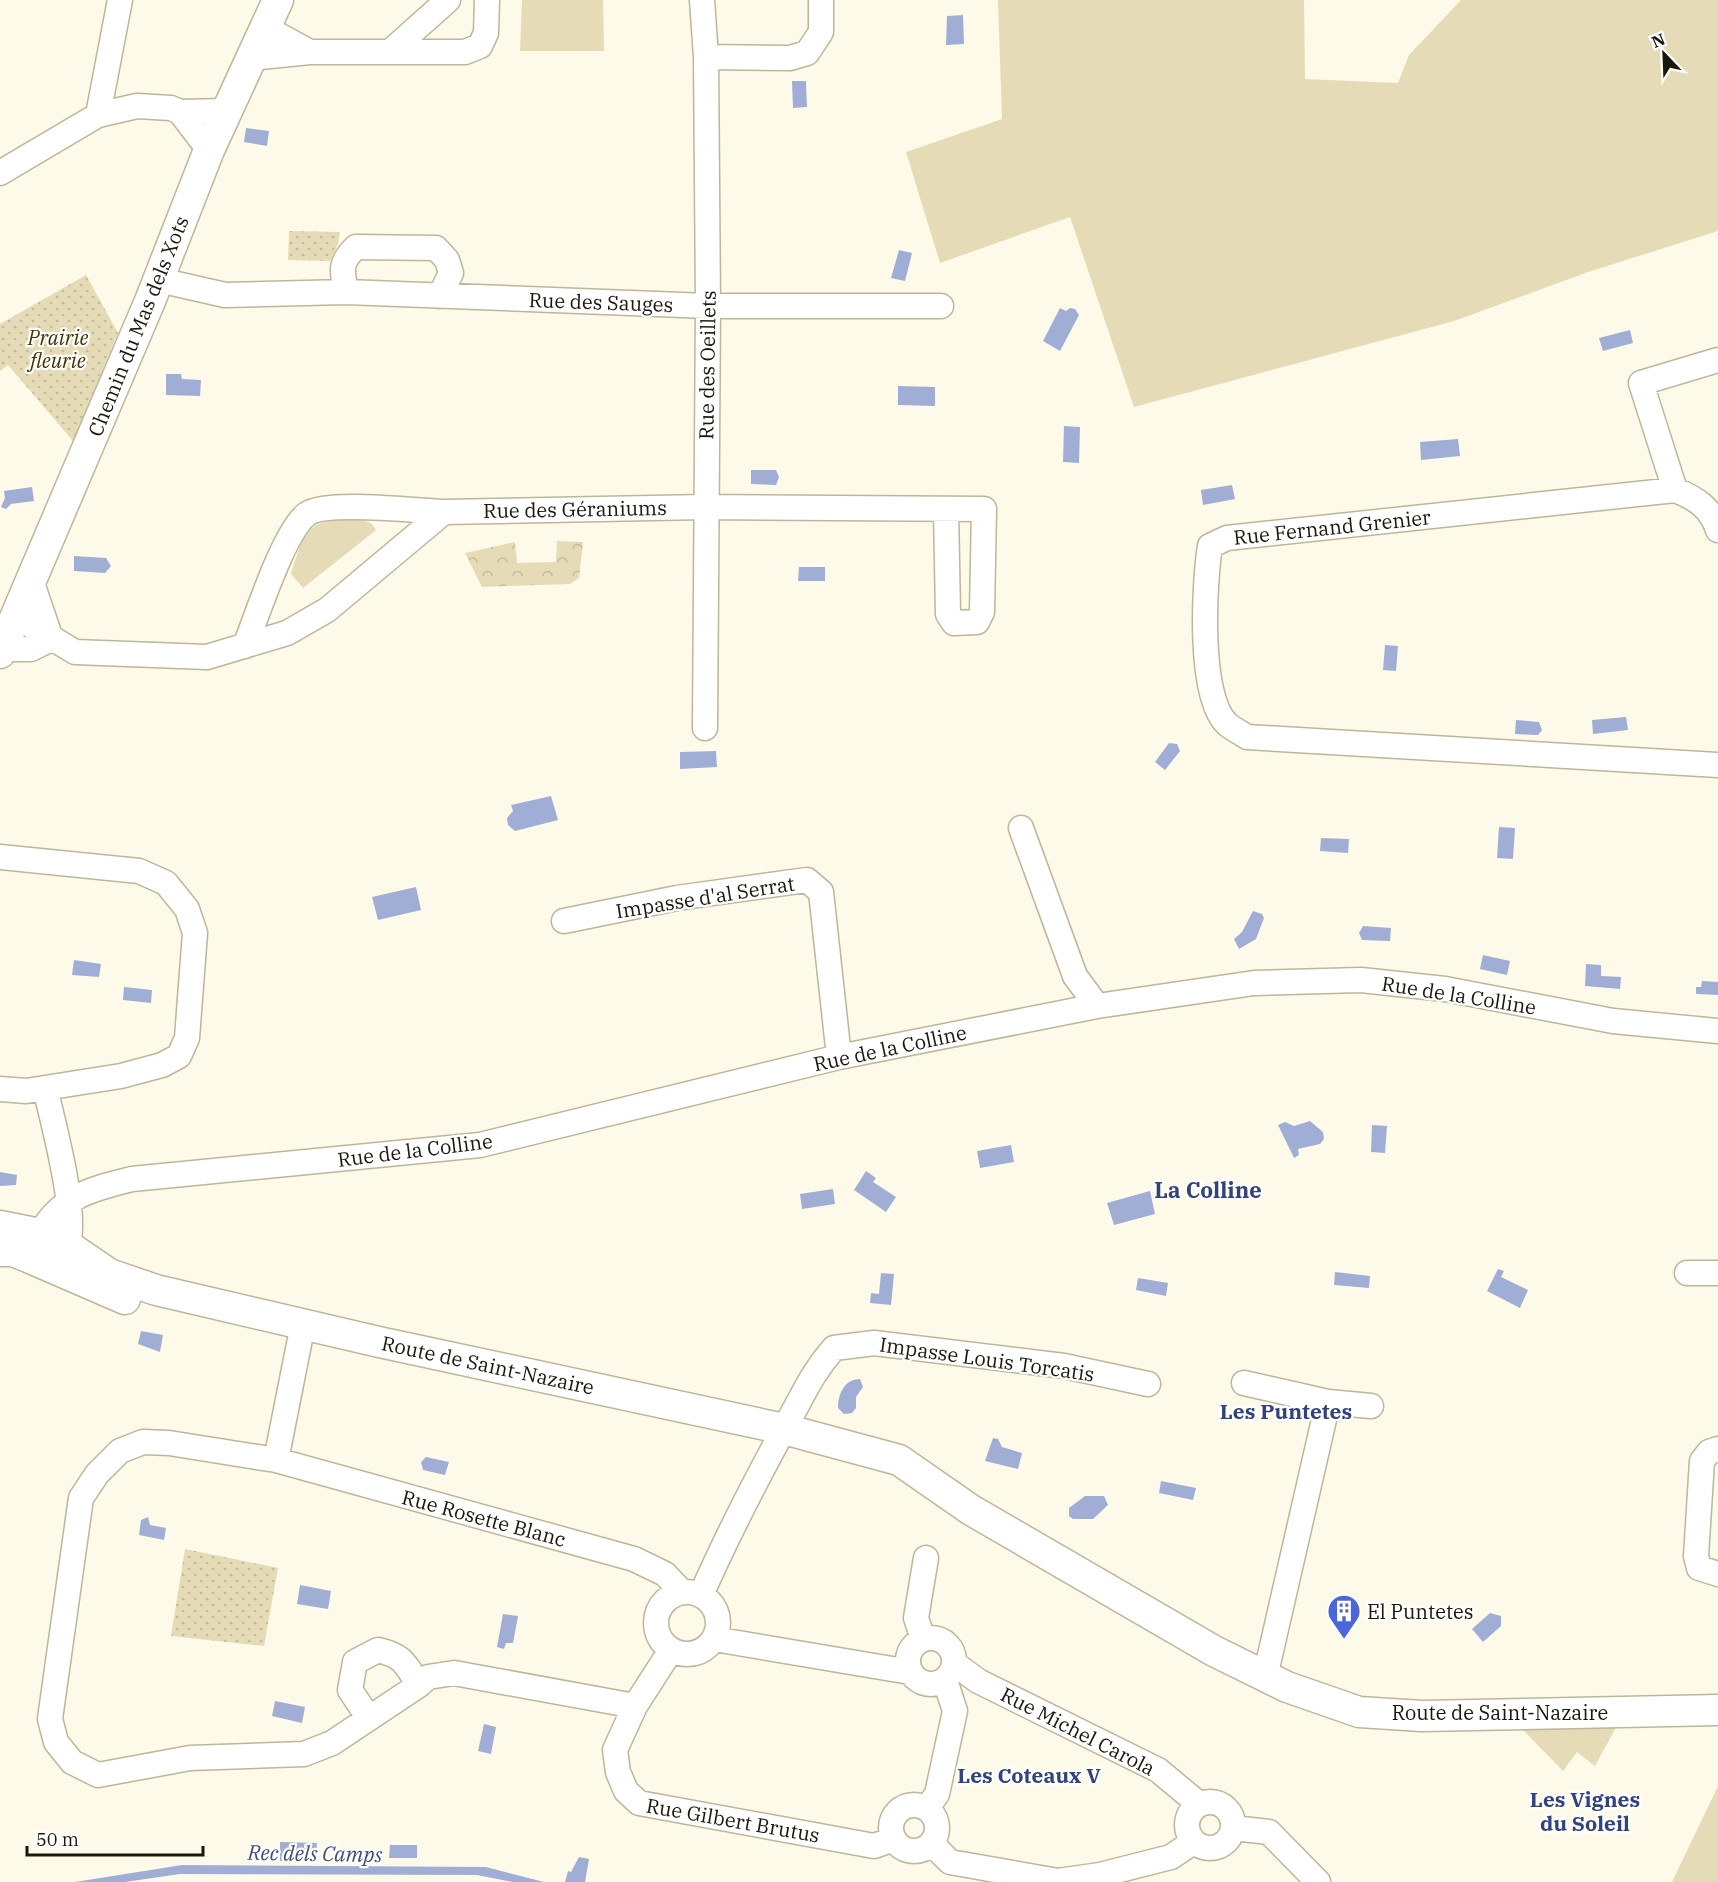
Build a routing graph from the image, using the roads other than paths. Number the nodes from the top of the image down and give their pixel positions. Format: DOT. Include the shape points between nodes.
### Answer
graph roads {
  1 [pos="120,0"];
  2 [pos="278,0"];
  3 [pos="448,0"];
  4 [pos="487,0"];
  5 [pos="821,0"];
  6 [pos="703,1"];
  7 [pos="264,27"];
  8 [pos="392,51"];
  9 [pos="310,52"];
  10 [pos="706,57"];
  11 [pos="250,58"];
  12 [pos="226,111"];
  13 [pos="180,112"];
  14 [pos="98,115"];
  15 [pos="209,150"];
  16 [pos="0,173"];
  17 [pos="173,245"];
  18 [pos="200,289"];
  19 [pos="155,291"];
  20 [pos="346,292"];
  21 [pos="440,296"];
  22 [pos="708,306"];
  23 [pos="941,306"];
  24 [pos="1718,360"];
  25 [pos="1675,490"];
  26 [pos="705,507"];
  27 [pos="946,509"];
  28 [pos="444,512"];
  29 [pos="1718,530"];
  30 [pos="30,577"];
  31 [pos="16,617"];
  32 [pos="51,639"];
  33 [pos="245,646"];
  34 [pos="1,651"];
  35 [pos="705,728"];
  36 [pos="1718,765"];
  37 [pos="1021,828"];
  38 [pos="0,857"];
  39 [pos="564,921"];
  40 [pos="1096,1006"];
  41 [pos="1718,1031"];
  42 [pos="839,1057"];
  43 [pos="45,1088"];
  44 [pos="0,1089"];
  45 [pos="69,1200"];
  46 [pos="0,1226"];
  47 [pos="68,1246"];
  48 [pos="23,1247"];
  49 [pos="1687,1273"];
  50 [pos="1718,1273"];
  51 [pos="301,1334"];
  52 [pos="1244,1383"];
  53 [pos="1148,1384"];
  54 [pos="1328,1402"];
  55 [pos="1371,1406"];
  56 [pos="778,1438"];
  57 [pos="1718,1449"];
  58 [pos="276,1460"];
  59 [pos="926,1558"];
  60 [pos="1718,1574"];
  61 [pos="692,1594"];
  62 [pos="923,1639"];
  63 [pos="714,1640"];
  64 [pos="671,1650"];
  65 [pos="910,1671"];
  66 [pos="950,1672"];
  67 [pos="1276,1682"];
  68 [pos="419,1685"];
  69 [pos="1718,1698"];
  70 [pos="635,1706"];
  71 [pos="1718,1710"];
  72 [pos="368,1717"];
  73 [pos="1199,1804"];
  74 [pos="927,1809"];
  75 [pos="1233,1828"];
  76 [pos="894,1839"];
  77 [pos="934,1839"];
  78 [pos="1193,1842"];
  79 [pos="1318,1882"];
  1 -- 14 [label="street"];
  2 -- 7 [label="street, Chemin du Mas dels Xots"];
  3 -- 8 [label="street"];
  4 -- 8 [label="street" via="486,33 480,46 448,53"];
  5 -- 10 [label="street" via="821,32 807,53 790,58"];
  6 -- 10 [label="street, Rue des Oeillets"];
  7 -- 9 [label="street"];
  7 -- 11 [label="street, Chemin du Mas dels Xots"];
  8 -- 9 [label="street"];
  9 -- 11 [label="street"];
  10 -- 22 [label="street, Rue des Oeillets"];
  11 -- 12 [label="street, Chemin du Mas dels Xots"];
  12 -- 13 [label="street"];
  12 -- 15 [label="street, Chemin du Mas dels Xots"];
  13 -- 14 [label="street" via="137,106"];
  13 -- 15 [label="street"];
  14 -- 16 [label="street"];
  15 -- 17 [label="street, Chemin du Mas dels Xots"];
  17 -- 18 [label="street" via="184,269"];
  17 -- 19 [label="street, Chemin du Mas dels Xots"];
  18 -- 19 [label="street, Rue des Sauges"];
  18 -- 20 [label="street, Rue des Sauges" via="225,295"];
  19 -- 30 [label="street, Chemin du Mas dels Xots"];
  20 -- 21 [label="street, Rue des Sauges"];
  20 -- 21 [label="street" via="342,272 345,257 356,247 436,248 452,273"];
  21 -- 22 [label="street, Rue des Sauges"];
  22 -- 23 [label="street, Rue des Sauges"];
  22 -- 26 [label="street, Rue des Oeillets"];
  24 -- 25 [label="street" via="1641,382"];
  25 -- 29 [label="street" via="1697,499"];
  25 -- 36 [label="street, Rue Fernand Grenier" via="1227,538 1210,546 1206,572 1207,671 1213,698 1226,724 1247,737"];
  26 -- 27 [label="street, Rue des Géraniums"];
  26 -- 28 [label="street, Rue des Géraniums"];
  26 -- 35 [label="street, Rue des Oeillets"];
  28 -- 33 [label="street" via="327,610 287,633"];
  28 -- 33 [label="street, Rue des Géraniums" via="331,507 308,513 292,531"];
  30 -- 31 [label="street, Chemin du Mas dels Xots"];
  30 -- 32 [label="street"];
  31 -- 32 [label="street"];
  31 -- 34 [label="street, Chemin du Mas dels Xots"];
  32 -- 33 [label="street" via="75,652 207,657"];
  32 -- 34 [label="street" via="31,649"];
  37 -- 40 [label="street" via="1075,976"];
  38 -- 43 [label="street" via="139,871 166,884 187,909 195,933 187,1038 178,1056 162,1065 122,1076"];
  39 -- 42 [label="street, Impasse d'al Serrat" via="677,898 807,880 821,892"];
  40 -- 41 [label="street, Rue de la Colline" via="1254,983 1361,980 1445,989 1613,1022"];
  40 -- 42 [label="street, Rue de la Colline"];
  42 -- 45 [label="street, Rue de la Colline" via="480,1144 132,1179 87,1190"];
  43 -- 44 [label="street"];
  43 -- 45 [label="street"];
  45 -- 47 [label="street"];
  45 -- 48 [label="street, Rue de la Colline"];
  46 -- 48 [label="street, Route de Saint-Nazaire"];
  47 -- 48 [label="street, Route de Saint-Nazaire"];
  47 -- 51 [label="street, Route de Saint-Nazaire" via="109,1274"];
  48 -- 51 [label="street, Route de Saint-Nazaire" via="104,1292 154,1308"];
  49 -- 50 [label="street"];
  51 -- 56 [label="street, Route de Saint-Nazaire"];
  51 -- 58 [label="street"];
  52 -- 54 [label="street"];
  53 -- 56 [label="street, Impasse Louis Torcatis" via="1064,1366 874,1343 834,1348 814,1371"];
  54 -- 55 [label="street"];
  54 -- 67 [label="street"];
  56 -- 61 [label="street"];
  56 -- 67 [label="street, Route de Saint-Nazaire" via="899,1460 971,1510 1131,1606"];
  57 -- 60 [label="street" via="1702,1461 1696,1556 1699,1568"];
  58 -- 61 [label="street, Rue Rosette Blanc" via="634,1559 665,1574"];
  58 -- 72 [label="street, Rue Rosette Blanc" via="143,1442 120,1451 97,1474 81,1498 76,1528 50,1719 56,1742 72,1762 98,1774 190,1758 304,1754 332,1743"];
  59 -- 62 [label="street" via="916,1618"];
  61 -- 63 [label="street" via="710,1601 719,1620"];
  61 -- 64 [label="street" via="663,1603 656,1622 657,1633"];
  62 -- 65 [label="street" via="909,1652"];
  62 -- 66 [label="street" via="942,1640 949,1646"];
  63 -- 64 [label="street" via="708,1647 690,1654"];
  63 -- 65 [label="street"];
  64 -- 70 [label="street, Rue Gilbert Brutus"];
  65 -- 66 [label="street" via="926,1684"];
  66 -- 73 [label="street, Rue Michel Carola" via="978,1681 1158,1770"];
  66 -- 74 [label="street" via="955,1711 937,1794"];
  67 -- 69 [label="street, Route de Saint-Nazaire" via="1372,1700 1437,1704"];
  67 -- 71 [label="street, Route de Saint-Nazaire" via="1359,1712 1422,1716"];
  68 -- 70 [label="street, Rue Rosette Blanc" via="428,1677 454,1673"];
  68 -- 72 [label="street, Rue Rosette Blanc"];
  68 -- 72 [label="street" via="401,1657 393,1653 378,1650 355,1662 350,1690"];
  70 -- 76 [label="street, Rue Gilbert Brutus" via="615,1750 626,1791 639,1803 874,1846"];
  73 -- 75 [label="street" via="1219,1803 1233,1818"];
  73 -- 78 [label="street" via="1187,1818"];
  74 -- 76 [label="street" via="918,1805 899,1811 891,1829"];
  74 -- 77 [label="street" via="937,1822"];
  75 -- 78 [label="street" via="1225,1844 1217,1848"];
  75 -- 79 [label="street" via="1269,1832"];
  76 -- 77 [label="street" via="913,1851 928,1846"];
  77 -- 78 [label="street" via="936,1848 950,1862 1058,1881 1171,1857"];
}
